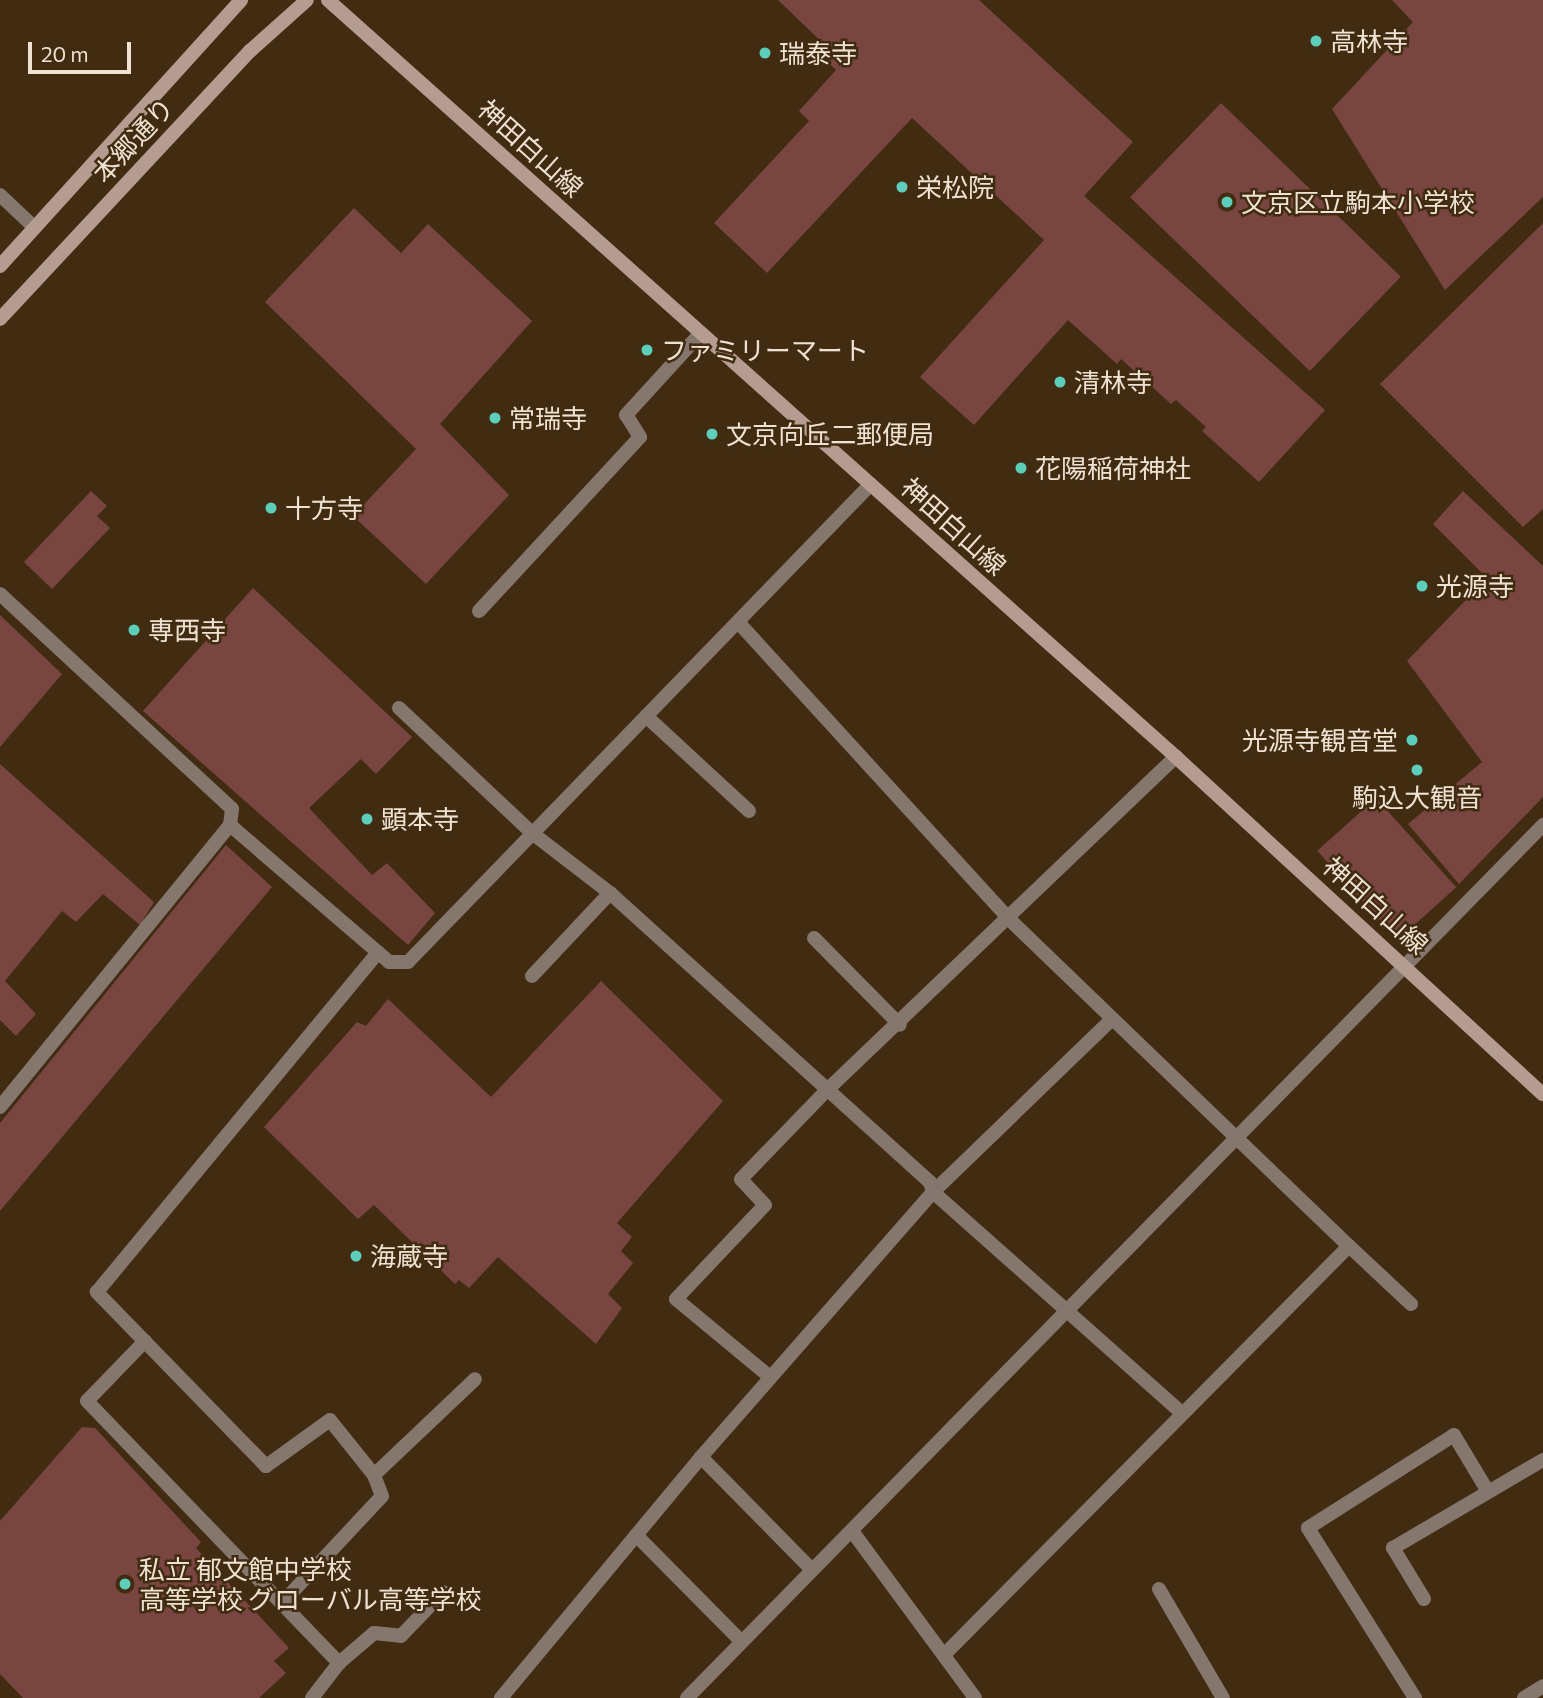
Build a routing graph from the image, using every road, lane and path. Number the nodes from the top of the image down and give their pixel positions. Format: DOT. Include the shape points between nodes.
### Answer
graph roads {
  1 [pos="241,0"];
  2 [pos="307,0"];
  3 [pos="328,0"];
  4 [pos="0,195"];
  5 [pos="34,227"];
  6 [pos="0,266"];
  7 [pos="0,319"];
  8 [pos="701,333"];
  9 [pos="872,484"];
  10 [pos="0,594"];
  11 [pos="479,611"];
  12 [pos="737,622"];
  13 [pos="399,708"];
  14 [pos="646,716"];
  15 [pos="1176,757"];
  16 [pos="749,811"];
  17 [pos="230,825"];
  18 [pos="1543,825"];
  19 [pos="532,833"];
  20 [pos="610,893"];
  21 [pos="1010,920"];
  22 [pos="814,938"];
  23 [pos="378,952"];
  24 [pos="1407,966"];
  25 [pos="532,976"];
  26 [pos="1112,1019"];
  27 [pos="900,1025"];
  28 [pos="826,1091"];
  29 [pos="1543,1094"];
  30 [pos="0,1107"];
  31 [pos="1233,1139"];
  32 [pos="933,1192"];
  33 [pos="1349,1246"];
  34 [pos="1411,1304"];
  35 [pos="1068,1310"];
  36 [pos="145,1341"];
  37 [pos="770,1377"];
  38 [pos="475,1379"];
  39 [pos="1181,1412"];
  40 [pos="701,1457"];
  41 [pos="1543,1460"];
  42 [pos="374,1475"];
  43 [pos="1487,1490"];
  44 [pos="852,1531"];
  45 [pos="636,1535"];
  46 [pos="813,1570"];
  47 [pos="1159,1589"];
  48 [pos="443,1592"];
  49 [pos="1424,1599"];
  50 [pos="282,1603"];
  51 [pos="741,1641"];
  52 [pos="945,1654"];
  53 [pos="339,1663"];
  54 [pos="1543,1686"];
  55 [pos="689,1697"];
  56 [pos="312,1698"];
  57 [pos="501,1698"];
  58 [pos="975,1698"];
  59 [pos="1223,1698"];
  60 [pos="1415,1698"];
  61 [pos="1524,1698"];
  1 -- 5 [label="main road, 本郷通り"];
  2 -- 7 [label="main road, 本郷通り" via="250,51"];
  3 -- 8 [label="main road, 神田白山線"];
  4 -- 5 [label="street"];
  5 -- 6 [label="main road, 本郷通り"];
  8 -- 9 [label="main road, 神田白山線"];
  8 -- 11 [label="street" via="626,415 640,437"];
  9 -- 12 [label="street"];
  9 -- 15 [label="main road, 神田白山線"];
  10 -- 17 [label="street" via="232,809"];
  12 -- 14 [label="street"];
  12 -- 21 [label="street"];
  13 -- 19 [label="street"];
  14 -- 16 [label="street"];
  14 -- 19 [label="street"];
  15 -- 21 [label="street"];
  15 -- 24 [label="main road, 神田白山線"];
  17 -- 23 [label="street"];
  17 -- 30 [label="street"];
  18 -- 24 [label="street"];
  19 -- 20 [label="street"];
  19 -- 23 [label="street" via="408,962 389,962"];
  20 -- 25 [label="street"];
  20 -- 28 [label="street"];
  21 -- 26 [label="street"];
  21 -- 27 [label="street"];
  22 -- 27 [label="street"];
  23 -- 36 [label="street" via="97,1292"];
  24 -- 29 [label="main road, 神田白山線"];
  24 -- 31 [label="street"];
  26 -- 31 [label="street"];
  26 -- 32 [label="street"];
  27 -- 28 [label="street"];
  28 -- 32 [label="street" via="930,1182"];
  28 -- 37 [label="street" via="741,1179 765,1206 676,1299"];
  31 -- 33 [label="street"];
  31 -- 35 [label="street"];
  32 -- 35 [label="street"];
  32 -- 37 [label="street"];
  33 -- 34 [label="street"];
  33 -- 39 [label="street"];
  35 -- 39 [label="street"];
  35 -- 44 [label="street"];
  36 -- 42 [label="street" via="266,1466 330,1420"];
  36 -- 50 [label="street" via="87,1401"];
  37 -- 40 [label="street"];
  38 -- 42 [label="street"];
  39 -- 52 [label="street"];
  40 -- 45 [label="street"];
  40 -- 46 [label="street"];
  41 -- 43 [label="street"];
  42 -- 50 [label="street" via="382,1496"];
  43 -- 49 [label="street" via="1393,1548"];
  43 -- 60 [label="street" via="1454,1435 1308,1528"];
  44 -- 46 [label="street"];
  44 -- 52 [label="street"];
  45 -- 51 [label="street"];
  45 -- 57 [label="street"];
  46 -- 51 [label="street"];
  47 -- 59 [label="street"];
  48 -- 53 [label="street" via="401,1636 374,1633"];
  50 -- 53 [label="street"];
  51 -- 55 [label="street"];
  52 -- 58 [label="street"];
  53 -- 56 [label="street"];
  54 -- 61 [label="street"];
}
